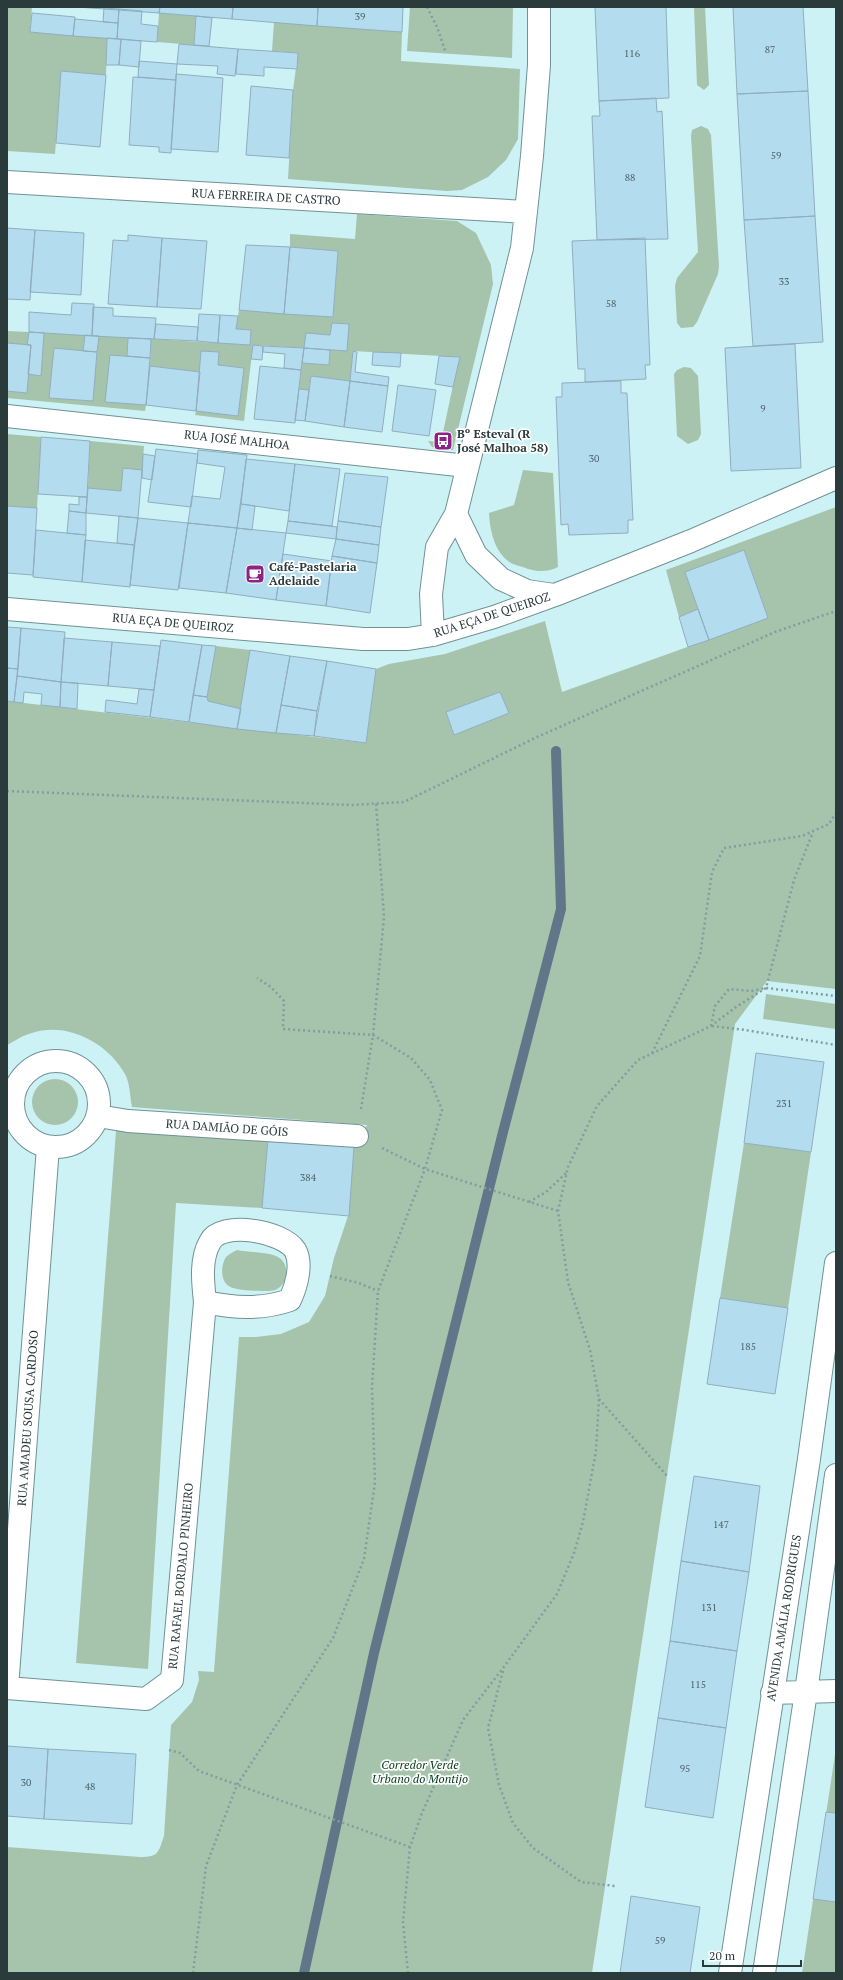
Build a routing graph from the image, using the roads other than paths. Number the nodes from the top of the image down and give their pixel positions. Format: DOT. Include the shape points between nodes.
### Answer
graph roads {
  1 [pos="539,7"];
  2 [pos="7,182"];
  3 [pos="526,212"];
  4 [pos="7,416"];
  5 [pos="467,466"];
  6 [pos="836,478"];
  7 [pos="456,514"];
  8 [pos="555,595"];
  9 [pos="7,609"];
  10 [pos="433,634"];
  11 [pos="10,1105"];
  12 [pos="98,1116"];
  13 [pos="357,1136"];
  14 [pos="48,1147"];
  15 [pos="836,1263"];
  16 [pos="204,1302"];
  17 [pos="809,1459"];
  18 [pos="836,1464"];
  19 [pos="836,1475"];
  20 [pos="7,1688"];
  21 [pos="836,1691"];
  22 [pos="806,1692"];
  23 [pos="772,1693"];
  24 [pos="744,1880"];
  25 [pos="777,1884"];
  26 [pos="730,1973"];
  27 [pos="764,1973"];
  1 -- 3 [label="street" via="539,65"];
  2 -- 3 [label="street, RUA FERREIRA DE CASTRO"];
  3 -- 5 [label="street" via="522,248"];
  4 -- 5 [label="street, RUA JOSÉ MALHOA"];
  5 -- 7 [label="street"];
  6 -- 8 [label="street, RUA EÇA DE QUEIROZ" via="691,541"];
  7 -- 8 [label="street" via="476,555 501,579 527,591"];
  7 -- 10 [label="street" via="437,547 431,594"];
  8 -- 10 [label="street, RUA EÇA DE QUEIROZ" via="494,617"];
  9 -- 10 [label="street, RUA EÇA DE QUEIROZ" via="363,639 408,639"];
  11 -- 12 [label="street" via="21,1078 32,1068 45,1062 60,1061 74,1065 86,1073 94,1084 99,1097"];
  11 -- 14 [label="street" via="23,1133 34,1142"];
  12 -- 13 [label="street, RUA DAMIÃO DE GÓIS" via="128,1121"];
  12 -- 14 [label="street" via="87,1136 62,1148"];
  14 -- 20 [label="street, RUA AMADEU SOUSA CARDOSO"];
  15 -- 17 [label="street, AVENIDA AMÁLIA RODRIGUES"];
  16 -- 16 [label="street" via="205,1254 210,1240 218,1235 241,1229 266,1232 288,1242 296,1251 297,1276 290,1300 272,1306 253,1308 228,1307"];
  16 -- 20 [label="street, RUA RAFAEL BORDALO PINHEIRO" via="172,1680 146,1698"];
  17 -- 18 [label="street"];
  17 -- 23 [label="street, AVENIDA AMÁLIA RODRIGUES"];
  19 -- 22 [label="street"];
  21 -- 22 [label="street"];
  22 -- 23 [label="street"];
  22 -- 25 [label="street"];
  23 -- 24 [label="street, AVENIDA AMÁLIA RODRIGUES"];
  24 -- 25 [label="street"];
  24 -- 26 [label="street, AVENIDA AMÁLIA RODRIGUES"];
  25 -- 27 [label="street"];
}
